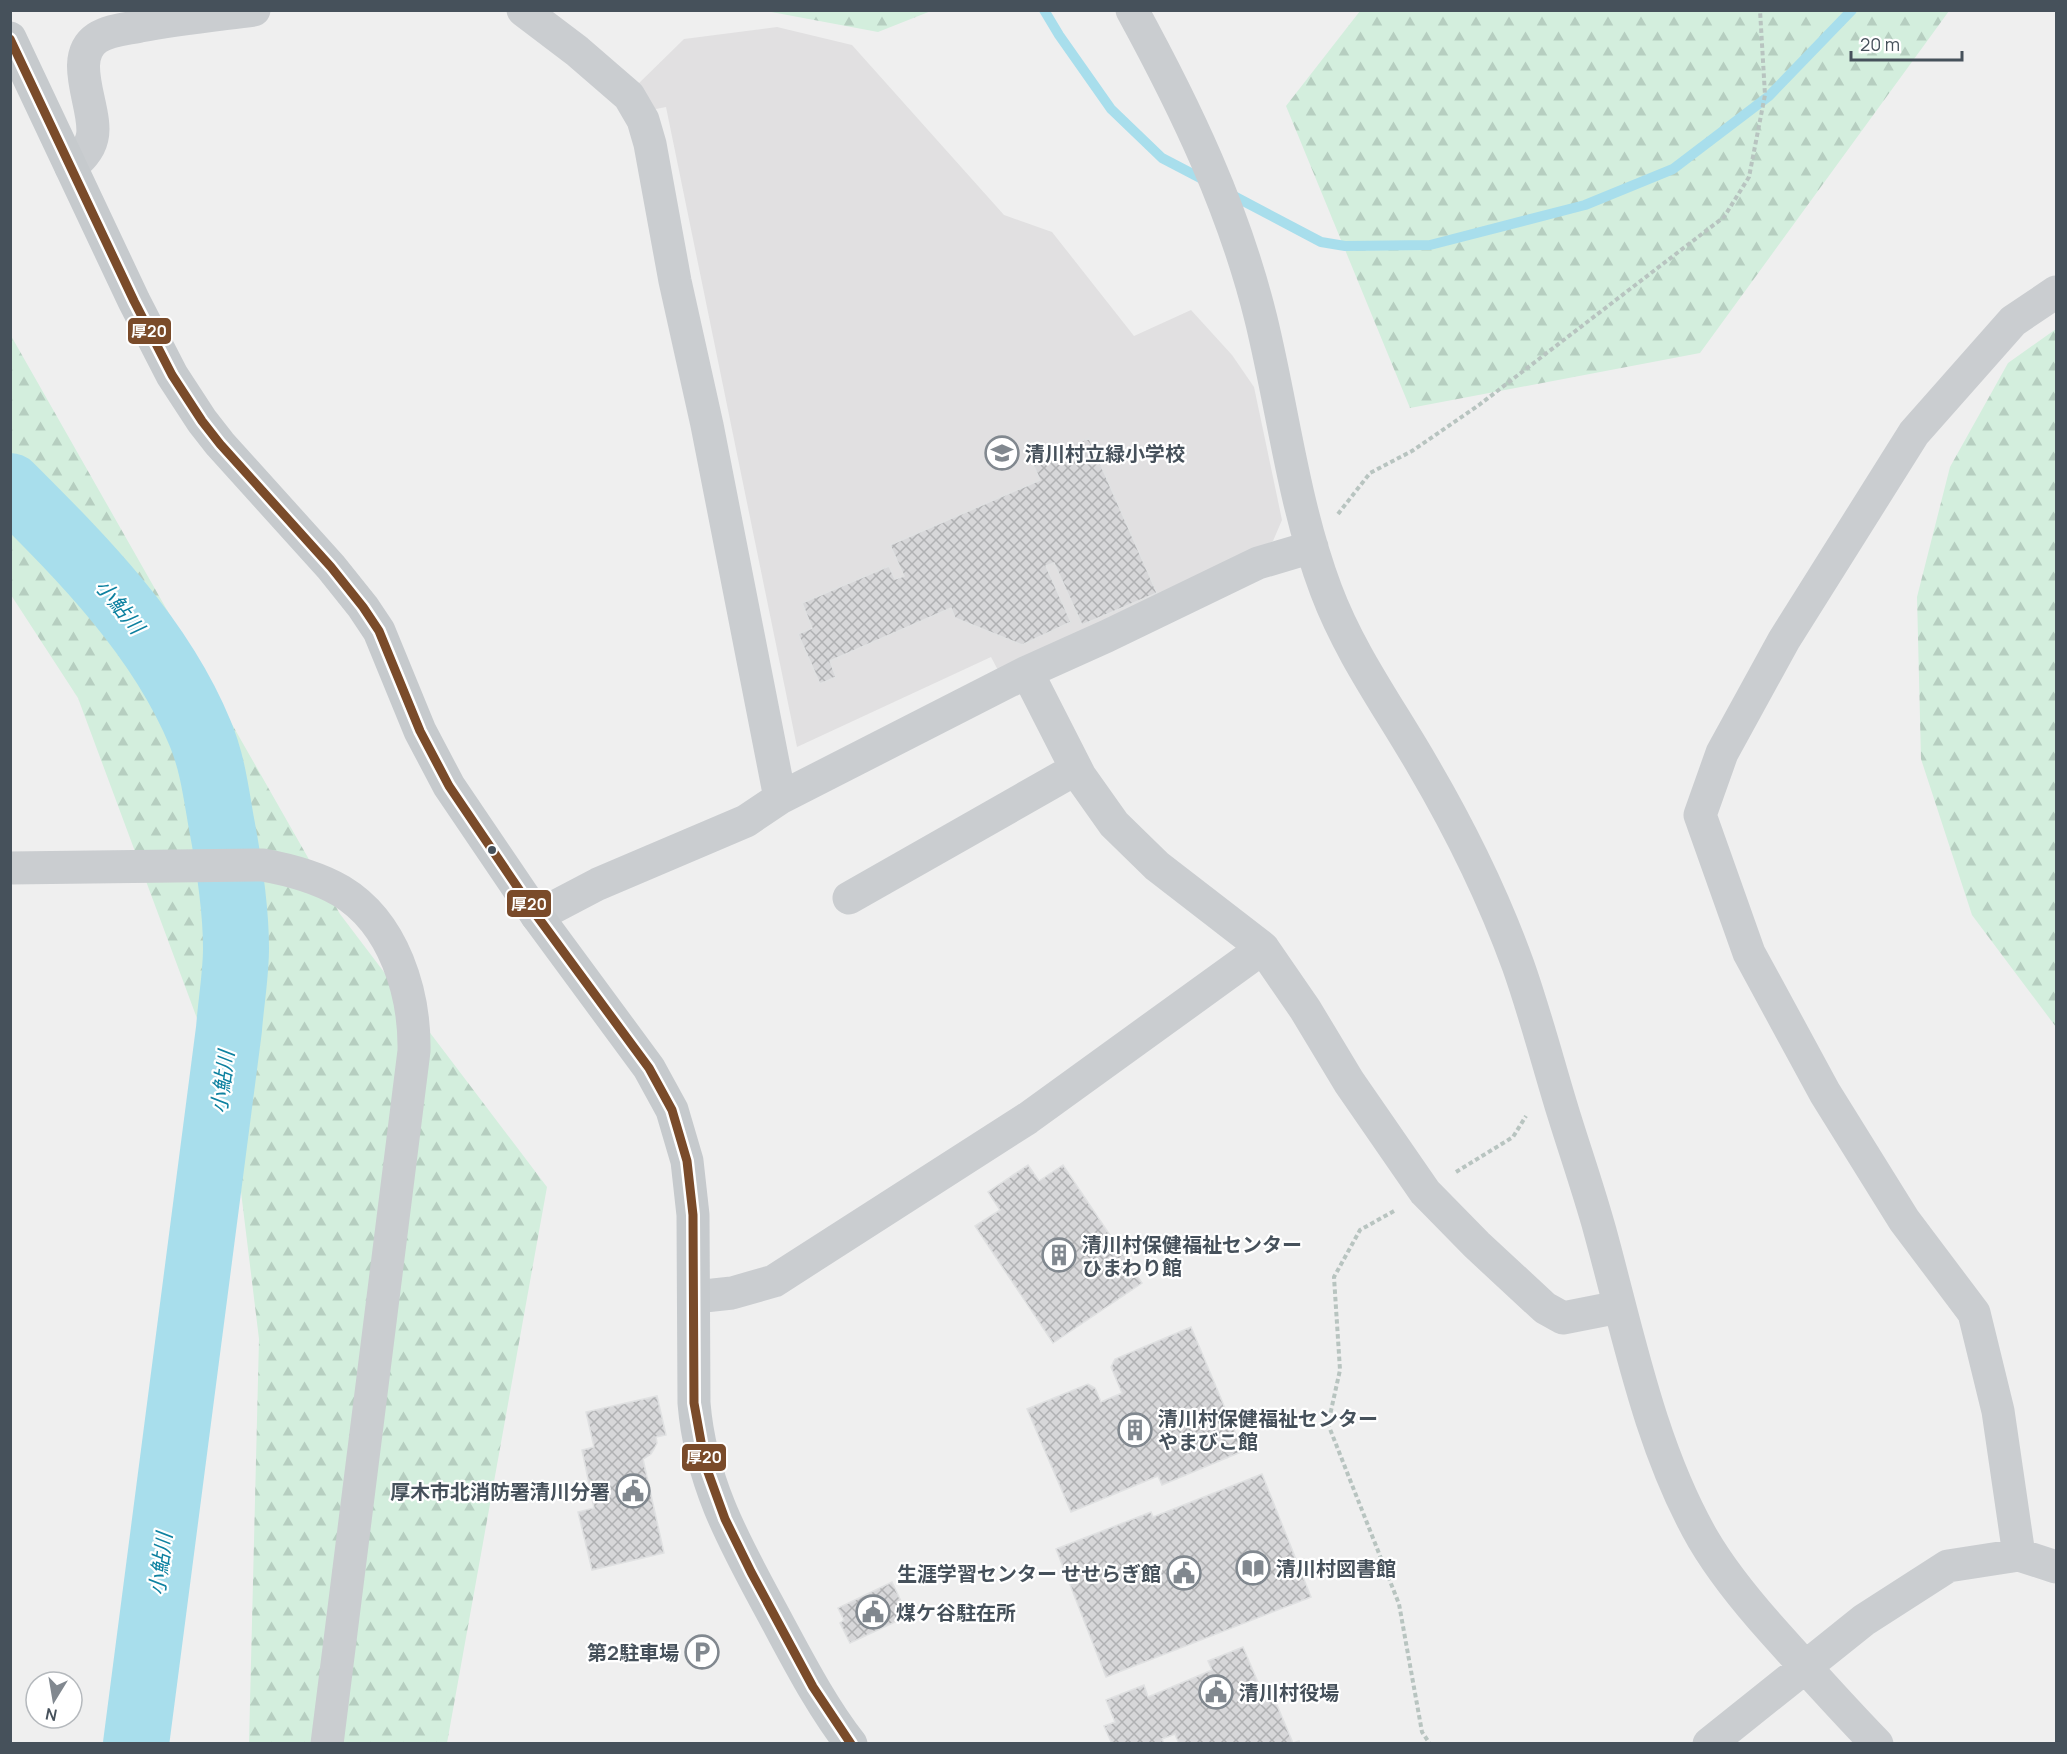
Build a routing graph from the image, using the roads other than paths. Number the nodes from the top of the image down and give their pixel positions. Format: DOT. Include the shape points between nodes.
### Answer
graph roads {
  1 [pos="254,10"];
  2 [pos="523,10"];
  3 [pos="1132,10"];
  4 [pos="10,38"];
  5 [pos="71,167"];
  6 [pos="2056,292"];
  7 [pos="1312,548"];
  8 [pos="1027,672"];
  9 [pos="1076,769"];
  10 [pos="780,798"];
  11 [pos="10,868"];
  12 [pos="849,898"];
  13 [pos="537,916"];
  14 [pos="1263,948"];
  15 [pos="695,1297"];
  16 [pos="1619,1307"];
  17 [pos="2019,1555"];
  18 [pos="2056,1567"];
  19 [pos="1804,1667"];
  20 [pos="327,1743"];
  21 [pos="851,1743"];
  22 [pos="1709,1743"];
  23 [pos="1877,1743"];
  1 -- 5 [label="street" via="151,24 96,39 89,46 83,72 94,124 92,140 86,153"];
  2 -- 10 [label="street" via="629,96 643,120"];
  3 -- 7 [label="street" via="1205,153 1243,253"];
  4 -- 5 [label="main road"];
  5 -- 13 [label="main road" via="177,383 220,444 363,607 379,631 420,730 449,786"];
  6 -- 17 [label="street" via="2013,321 1914,433 1784,640 1722,753 1700,815 1749,953 1825,1093 1904,1220 1974,1313 1998,1411"];
  7 -- 8 [label="street" via="1258,563"];
  7 -- 16 [label="street" via="1342,631 1449,812 1518,964 1599,1228"];
  8 -- 9 [label="street"];
  8 -- 10 [label="street"];
  9 -- 12 [label="street"];
  9 -- 14 [label="street" via="1114,824 1156,866"];
  10 -- 13 [label="street" via="746,821 598,884"];
  11 -- 20 [label="street" via="263,865 291,870 343,892 366,912 387,938 403,971 412,1009 414,1051"];
  13 -- 15 [label="main road" via="649,1068 672,1110 691,1187"];
  14 -- 15 [label="street" via="1028,1118 774,1281 732,1293"];
  14 -- 16 [label="street" via="1425,1192 1477,1245 1545,1308 1563,1318"];
  15 -- 21 [label="main road" via="696,1431 715,1498 728,1530 796,1656"];
  16 -- 19 [label="street" via="1659,1440 1686,1508 1739,1593"];
  17 -- 18 [label="street"];
  17 -- 19 [label="street" via="1948,1566 1864,1620"];
  19 -- 22 [label="street"];
  19 -- 23 [label="street"];
}
